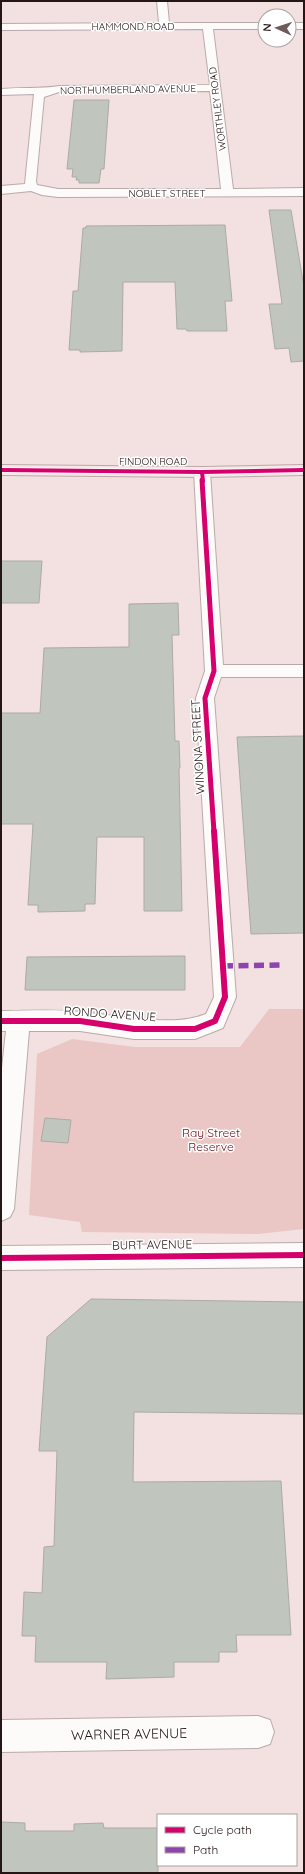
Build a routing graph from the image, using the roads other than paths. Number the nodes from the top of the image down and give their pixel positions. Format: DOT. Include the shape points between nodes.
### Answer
graph roads {
  1 [pos="162,1"];
  2 [pos="164,26"];
  3 [pos="208,26"];
  4 [pos="257,26"];
  5 [pos="1,27"];
  6 [pos="214,88"];
  7 [pos="1,92"];
  8 [pos="43,92"];
  9 [pos="32,187"];
  10 [pos="1,190"];
  11 [pos="304,192"];
  12 [pos="228,193"];
  13 [pos="1,470"];
  14 [pos="304,470"];
  15 [pos="202,472"];
  16 [pos="214,671"];
  17 [pos="304,671"];
  18 [pos="10,1021"];
  19 [pos="216,1022"];
  20 [pos="1,1209"];
  21 [pos="304,1255"];
  22 [pos="1,1258"];
  23 [pos="258,1732"];
  24 [pos="1,1736"];
  1 -- 2 [label="street"];
  2 -- 3 [label="street, HAMMOND ROAD"];
  2 -- 5 [label="street, HAMMOND ROAD"];
  3 -- 4 [label="street, HAMMOND ROAD"];
  3 -- 6 [label="street, WORTHLEY ROAD"];
  6 -- 8 [label="street, NORTHUMBERLAND AVENUE" via="60,89"];
  6 -- 12 [label="street, WORTHLEY ROAD"];
  7 -- 8 [label="street"];
  8 -- 9 [label="street, NORTHUMBERLAND AVENUE" via="39,95 30,181"];
  9 -- 10 [label="street"];
  9 -- 12 [label="street, NOBLET STREET" via="58,193"];
  11 -- 12 [label="street, NOBLET STREET"];
  13 -- 15 [label="main road, FINDON ROAD"];
  14 -- 15 [label="main road, FINDON ROAD"];
  15 -- 16 [label="street, WINONA STREET"];
  16 -- 17 [label="street"];
  16 -- 19 [label="street, WINONA STREET" via="205,698 225,997"];
  18 -- 19 [label="street, RONDO AVENUE" via="80,1021 134,1028 195,1028"];
  18 -- 20 [label="street"];
  21 -- 22 [label="street, BURT AVENUE"];
  23 -- 24 [label="street, WARNER AVENUE"];
}
